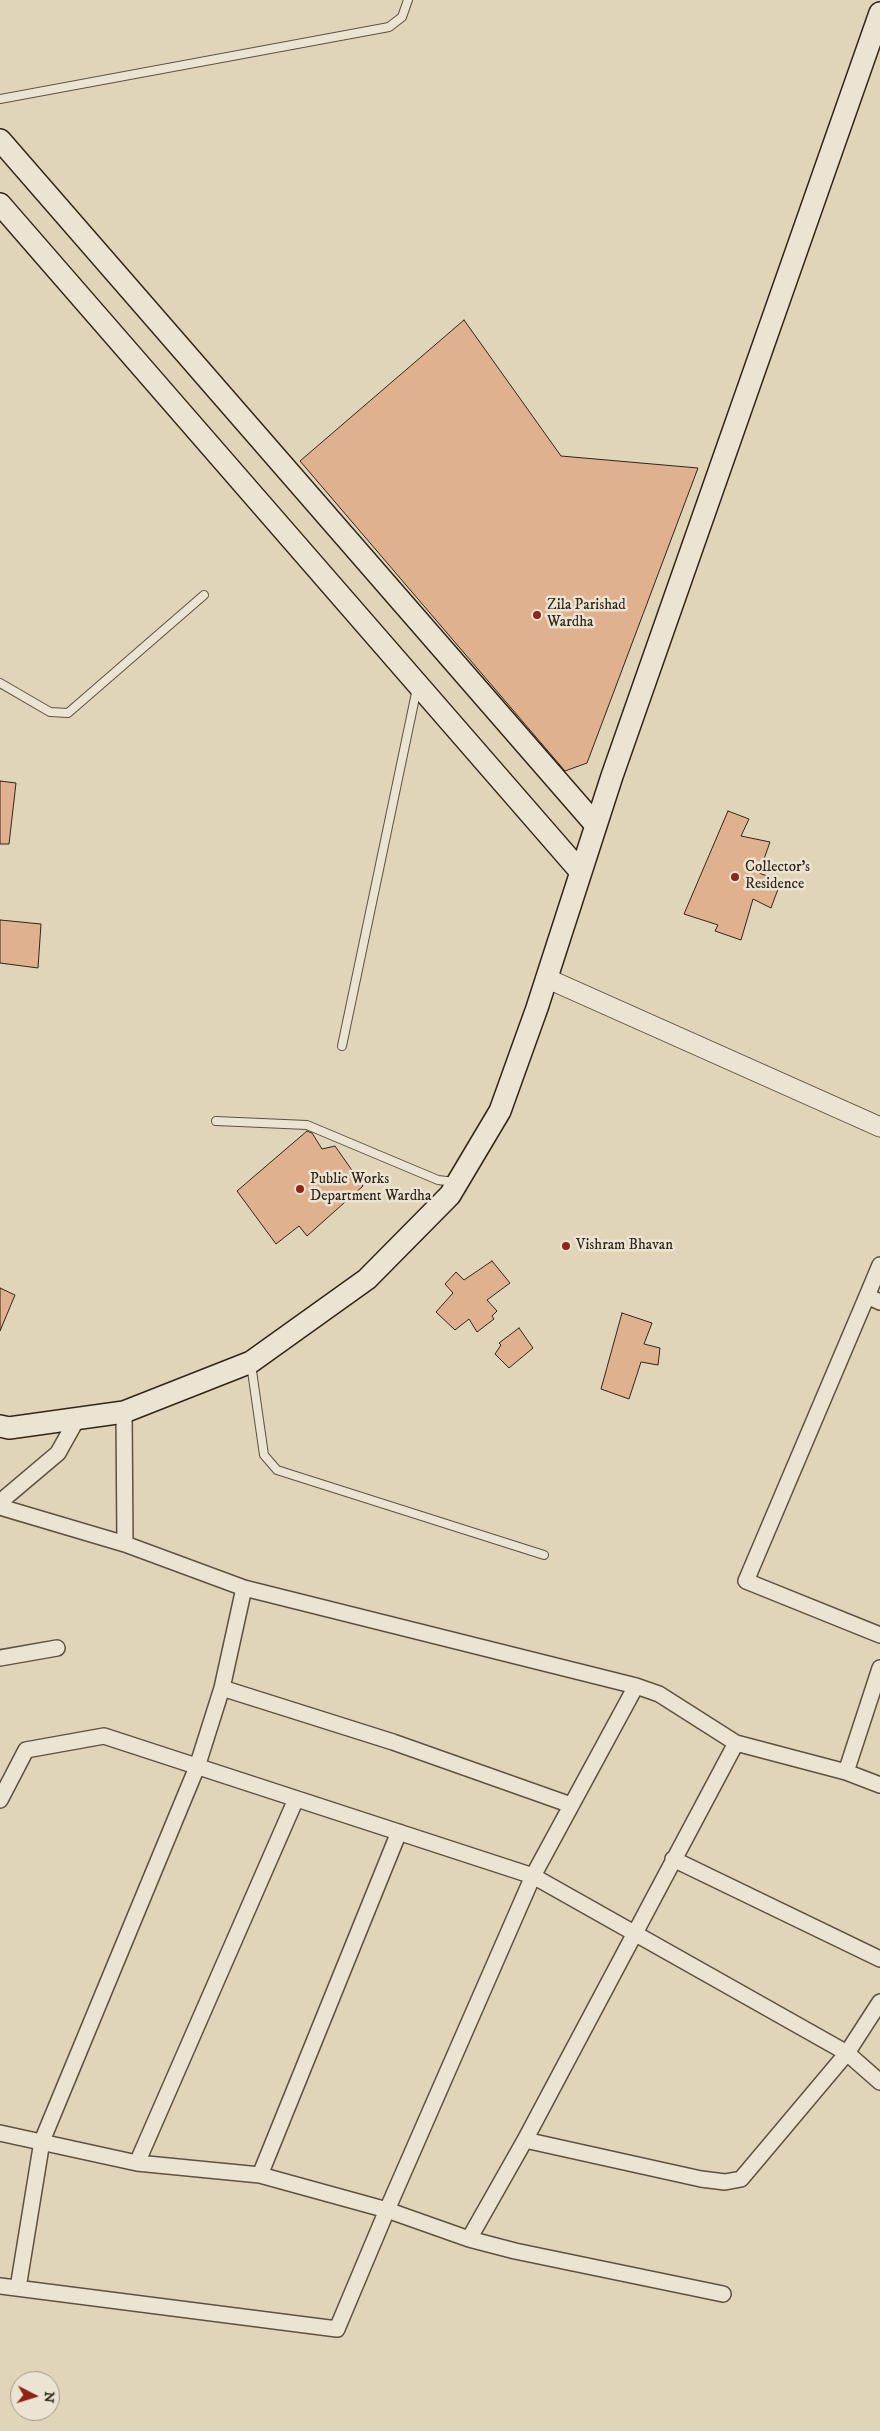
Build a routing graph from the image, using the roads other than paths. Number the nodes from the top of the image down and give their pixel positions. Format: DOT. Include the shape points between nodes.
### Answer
graph roads {
  1 [pos="408,0"];
  2 [pos="880,13"];
  3 [pos="0,98"];
  4 [pos="0,140"];
  5 [pos="0,204"];
  6 [pos="204,595"];
  7 [pos="0,683"];
  8 [pos="418,684"];
  9 [pos="596,824"];
  10 [pos="580,871"];
  11 [pos="546,978"];
  12 [pos="342,1046"];
  13 [pos="216,1122"];
  14 [pos="880,1127"];
  15 [pos="457,1182"];
  16 [pos="880,1265"];
  17 [pos="874,1299"];
  18 [pos="250,1362"];
  19 [pos="124,1412"];
  20 [pos="77,1419"];
  21 [pos="0,1426"];
  22 [pos="0,1502"];
  23 [pos="0,1507"];
  24 [pos="125,1544"];
  25 [pos="544,1555"];
  26 [pos="244,1588"];
  27 [pos="880,1635"];
  28 [pos="57,1648"];
  29 [pos="0,1658"];
  30 [pos="880,1668"];
  31 [pos="636,1686"];
  32 [pos="222,1688"];
  33 [pos="736,1742"];
  34 [pos="197,1766"];
  35 [pos="846,1772"];
  36 [pos="880,1785"];
  37 [pos="296,1799"];
  38 [pos="0,1800"];
  39 [pos="571,1805"];
  40 [pos="399,1832"];
  41 [pos="673,1859"];
  42 [pos="533,1876"];
  43 [pos="633,1932"];
  44 [pos="880,1959"];
  45 [pos="880,2002"];
  46 [pos="847,2053"];
  47 [pos="880,2082"];
  48 [pos="0,2133"];
  49 [pos="525,2140"];
  50 [pos="42,2141"];
  51 [pos="137,2163"];
  52 [pos="260,2175"];
  53 [pos="387,2210"];
  54 [pos="469,2239"];
  55 [pos="0,2286"];
  56 [pos="18,2288"];
  57 [pos="723,2294"];
  1 -- 3 [label="lane" via="402,17 389,27"];
  2 -- 9 [label="main road"];
  4 -- 9 [label="main road"];
  5 -- 8 [label="main road"];
  6 -- 7 [label="lane" via="68,713 50,712"];
  8 -- 10 [label="main road"];
  8 -- 12 [label="lane"];
  9 -- 10 [label="main road"];
  10 -- 11 [label="main road"];
  11 -- 14 [label="street"];
  11 -- 15 [label="main road" via="500,1110"];
  13 -- 15 [label="lane" via="307,1125 438,1180"];
  15 -- 18 [label="main road" via="450,1195 367,1279"];
  16 -- 17 [label="street"];
  17 -- 27 [label="street" via="746,1581"];
  18 -- 19 [label="main road"];
  18 -- 25 [label="lane" via="264,1455 277,1470"];
  19 -- 20 [label="main road"];
  19 -- 24 [label="street"];
  20 -- 21 [label="main road" via="9,1428"];
  20 -- 22 [label="street" via="58,1453"];
  23 -- 24 [label="street"];
  24 -- 26 [label="street"];
  26 -- 31 [label="street"];
  26 -- 32 [label="street"];
  28 -- 29 [label="street"];
  30 -- 35 [label="street"];
  31 -- 33 [label="street" via="659,1694"];
  31 -- 39 [label="street"];
  32 -- 34 [label="street"];
  32 -- 39 [label="street" via="393,1742"];
  33 -- 35 [label="street"];
  33 -- 41 [label="street"];
  34 -- 37 [label="street"];
  34 -- 38 [label="street" via="104,1736 26,1750"];
  34 -- 50 [label="street"];
  35 -- 36 [label="street"];
  37 -- 40 [label="street"];
  37 -- 51 [label="street"];
  39 -- 42 [label="street"];
  40 -- 42 [label="street"];
  40 -- 52 [label="street"];
  41 -- 43 [label="street"];
  41 -- 44 [label="street"];
  42 -- 43 [label="street"];
  42 -- 53 [label="street"];
  43 -- 46 [label="street"];
  43 -- 49 [label="street"];
  45 -- 46 [label="street"];
  46 -- 47 [label="street"];
  46 -- 49 [label="street" via="741,2178 725,2182 701,2179"];
  48 -- 50 [label="street"];
  49 -- 54 [label="street"];
  50 -- 51 [label="street"];
  50 -- 56 [label="street"];
  51 -- 52 [label="street"];
  52 -- 53 [label="street"];
  53 -- 54 [label="street"];
  53 -- 56 [label="street" via="337,2329"];
  54 -- 57 [label="street"];
  55 -- 56 [label="street"];
}
